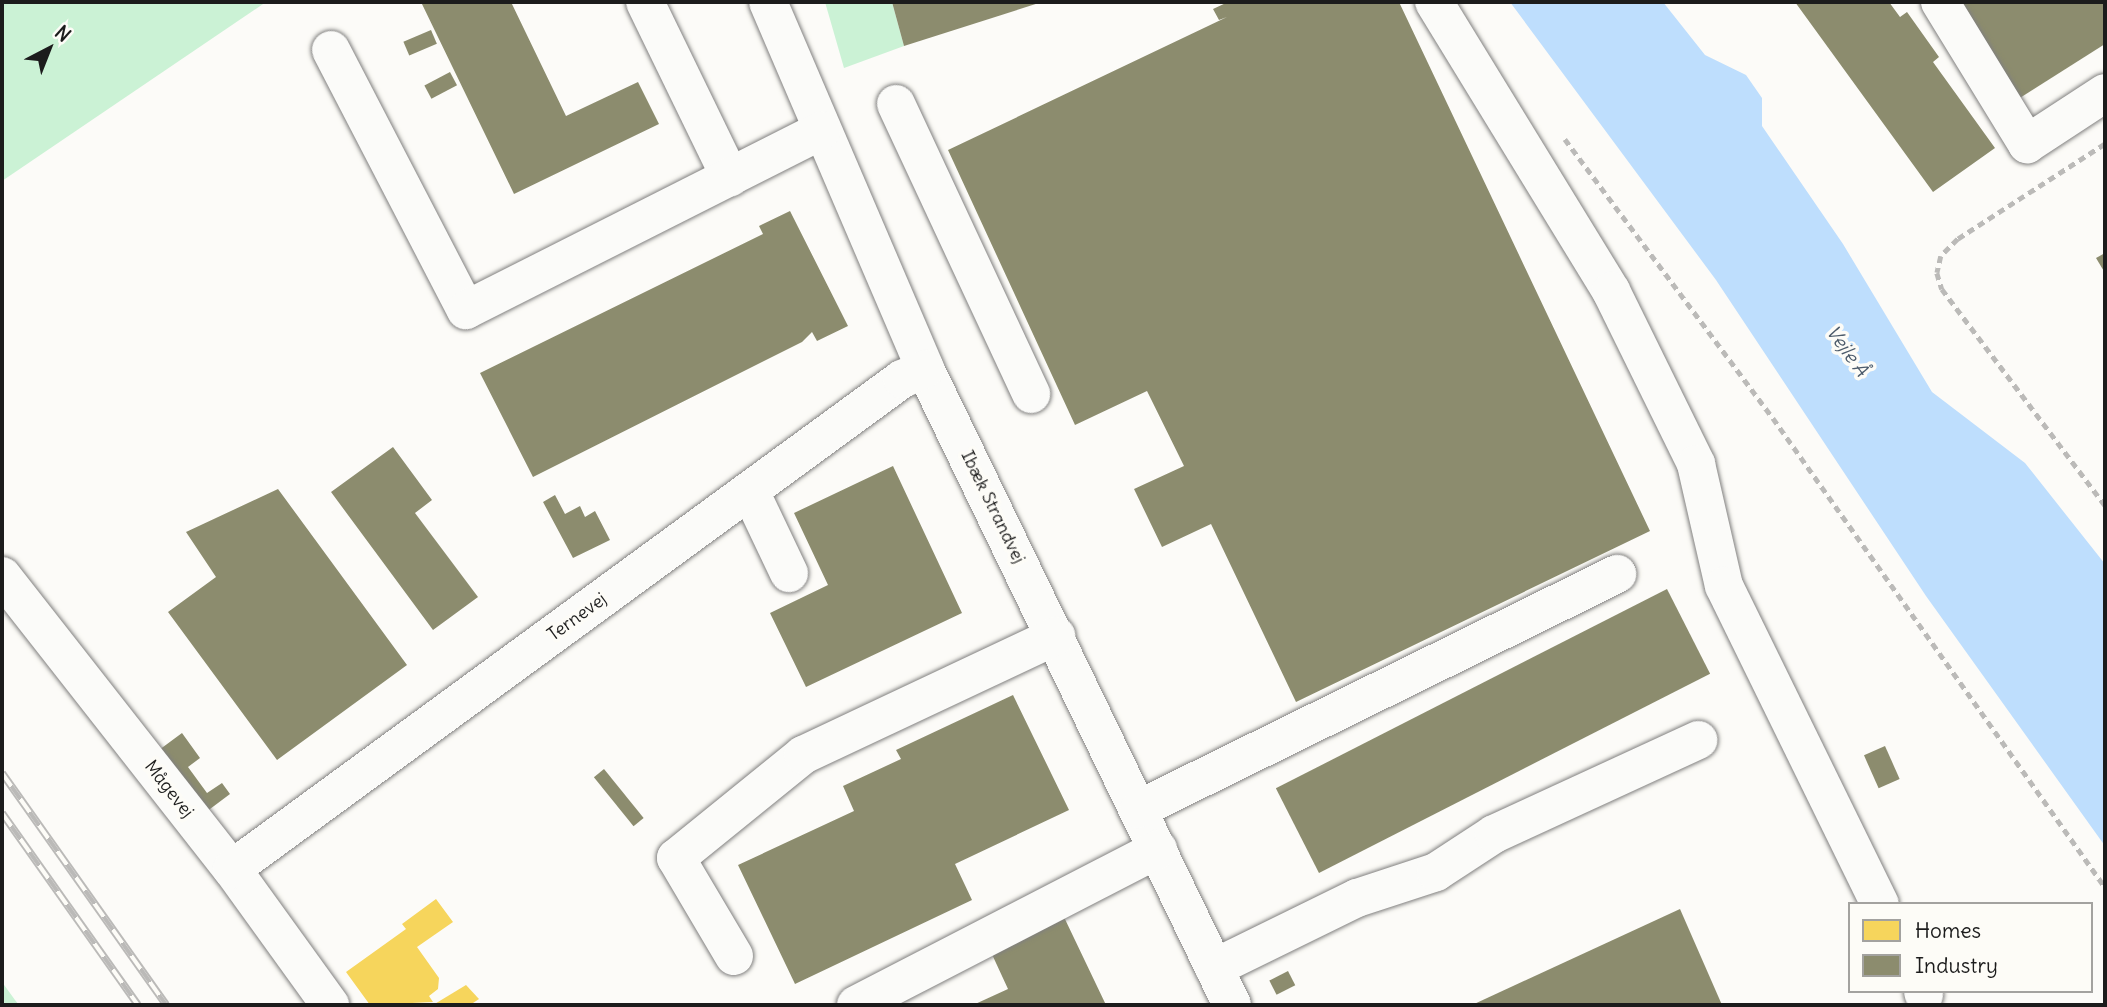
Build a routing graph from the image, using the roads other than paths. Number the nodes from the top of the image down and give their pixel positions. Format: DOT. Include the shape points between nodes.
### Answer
graph roads {
  1 [pos="645,2"];
  2 [pos="768,2"];
  3 [pos="1434,2"];
  4 [pos="1940,2"];
  5 [pos="331,50"];
  6 [pos="2105,93"];
  7 [pos="897,104"];
  8 [pos="821,131"];
  9 [pos="730,177"];
  10 [pos="925,369"];
  11 [pos="1031,394"];
  12 [pos="750,491"];
  13 [pos="789,573"];
  14 [pos="1617,574"];
  15 [pos="2,576"];
  16 [pos="1056,636"];
  17 [pos="1698,740"];
  18 [pos="1139,809"];
  19 [pos="1158,849"];
  20 [pos="232,869"];
  21 [pos="1879,902"];
  22 [pos="734,956"];
  23 [pos="1214,968"];
  24 [pos="330,1005"];
  25 [pos="856,1005"];
  26 [pos="1232,1005"];
  1 -- 9 [label="street"];
  2 -- 8 [label="street, Ibæk Strandvej"];
  3 -- 21 [label="street" via="1623,316 1696,464 1724,586"];
  4 -- 6 [label="street" via="2027,144"];
  5 -- 9 [label="street" via="466,310"];
  7 -- 11 [label="street"];
  8 -- 9 [label="street"];
  8 -- 10 [label="street, Ibæk Strandvej"];
  10 -- 12 [label="street, Ternevej" via="902,379"];
  10 -- 16 [label="street, Ibæk Strandvej"];
  12 -- 13 [label="street"];
  12 -- 20 [label="street, Ternevej"];
  14 -- 18 [label="street"];
  15 -- 20 [label="street, Mågevej"];
  16 -- 18 [label="street, Ibæk Strandvej"];
  16 -- 22 [label="street" via="803,755 676,858"];
  17 -- 23 [label="street" via="1494,834 1436,872 1357,898"];
  18 -- 19 [label="street, Ibæk Strandvej"];
  19 -- 23 [label="street, Ibæk Strandvej"];
  19 -- 25 [label="street"];
  20 -- 24 [label="street, Mågevej"];
  23 -- 26 [label="street, Ibæk Strandvej"];
}
